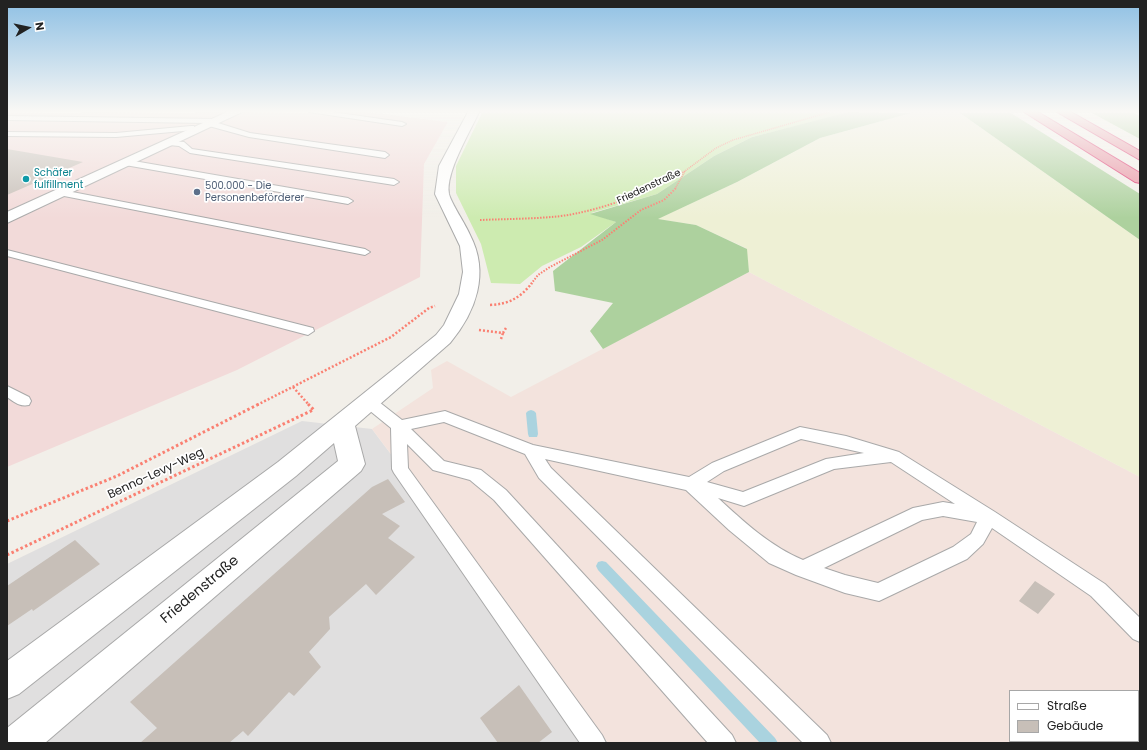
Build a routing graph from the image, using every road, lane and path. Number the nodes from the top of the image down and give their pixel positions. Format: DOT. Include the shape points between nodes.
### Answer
graph roads {
  1 [pos="163,147"];
  2 [pos="185,147"];
  3 [pos="331,147"];
  4 [pos="456,147"];
  5 [pos="718,147"];
  6 [pos="1087,147"];
  7 [pos="1124,147"];
  8 [pos="385,155"];
  9 [pos="1140,156"];
  10 [pos="128,163"];
  11 [pos="685,171"];
  12 [pos="1140,179"];
  13 [pos="394,182"];
  14 [pos="62,193"];
  15 [pos="348,201"];
  16 [pos="7,218"];
  17 [pos="456,222"];
  18 [pos="365,252"];
  19 [pos="7,253"];
  20 [pos="463,304"];
  21 [pos="308,331"];
  22 [pos="503,333"];
  23 [pos="501,339"];
  24 [pos="293,387"];
  25 [pos="7,391"];
  26 [pos="24,401"];
  27 [pos="369,402"];
  28 [pos="342,424"];
  29 [pos="399,426"];
  30 [pos="531,450"];
  31 [pos="893,456"];
  32 [pos="691,484"];
  33 [pos="989,517"];
  34 [pos="7,521"];
  35 [pos="7,555"];
  36 [pos="803,569"];
  37 [pos="1140,632"];
  38 [pos="7,682"];
  39 [pos="17,743"];
  40 [pos="594,743"];
  41 [pos="724,743"];
  42 [pos="819,743"];
  1 -- 10 [label="street"];
  2 -- 13 [label="lane" via="190,151"];
  3 -- 8 [label="lane"];
  4 -- 17 [label="street" via="446,166 442,194"];
  5 -- 11 [label="path, Friedenstraße"];
  6 -- 12 [label="highway"];
  7 -- 9 [label="highway"];
  10 -- 14 [label="street"];
  10 -- 15 [label="lane"];
  11 -- 17 [label="path, Friedenstraße" via="634,196 580,212"];
  11 -- 20 [label="path" via="678,185 664,200 641,210 602,240 538,275 516,299 503,304"];
  14 -- 16 [label="street"];
  14 -- 18 [label="lane"];
  17 -- 20 [label="street" via="468,246 472,272 468,294"];
  19 -- 21 [label="lane"];
  20 -- 24 [label="path" via="443,304 429,308 391,337"];
  20 -- 27 [label="street" via="453,327 443,339"];
  22 -- 23 [label="path"];
  24 -- 34 [label="path" via="118,476"];
  24 -- 35 [label="path, Benno-Levy-Weg" via="313,410"];
  25 -- 26 [label="lane"];
  27 -- 28 [label="street"];
  27 -- 29 [label="lane"];
  28 -- 38 [label="street" via="287,469"];
  28 -- 39 [label="street, Friedenstraße" via="352,464"];
  29 -- 30 [label="lane" via="445,416"];
  29 -- 40 [label="lane" via="400,469"];
  29 -- 41 [label="lane" via="439,466 475,475 500,495"];
  30 -- 32 [label="lane"];
  30 -- 42 [label="lane" via="545,473"];
  31 -- 32 [label="lane" via="832,463 744,498"];
  31 -- 32 [label="lane" via="846,442 800,433 718,467"];
  31 -- 33 [label="lane"];
  32 -- 36 [label="lane" via="735,525 776,557"];
  33 -- 36 [label="lane" via="943,509 919,513"];
  33 -- 36 [label="lane" via="977,539 960,552 879,592 845,584"];
  33 -- 37 [label="lane" via="1098,590"];
}
